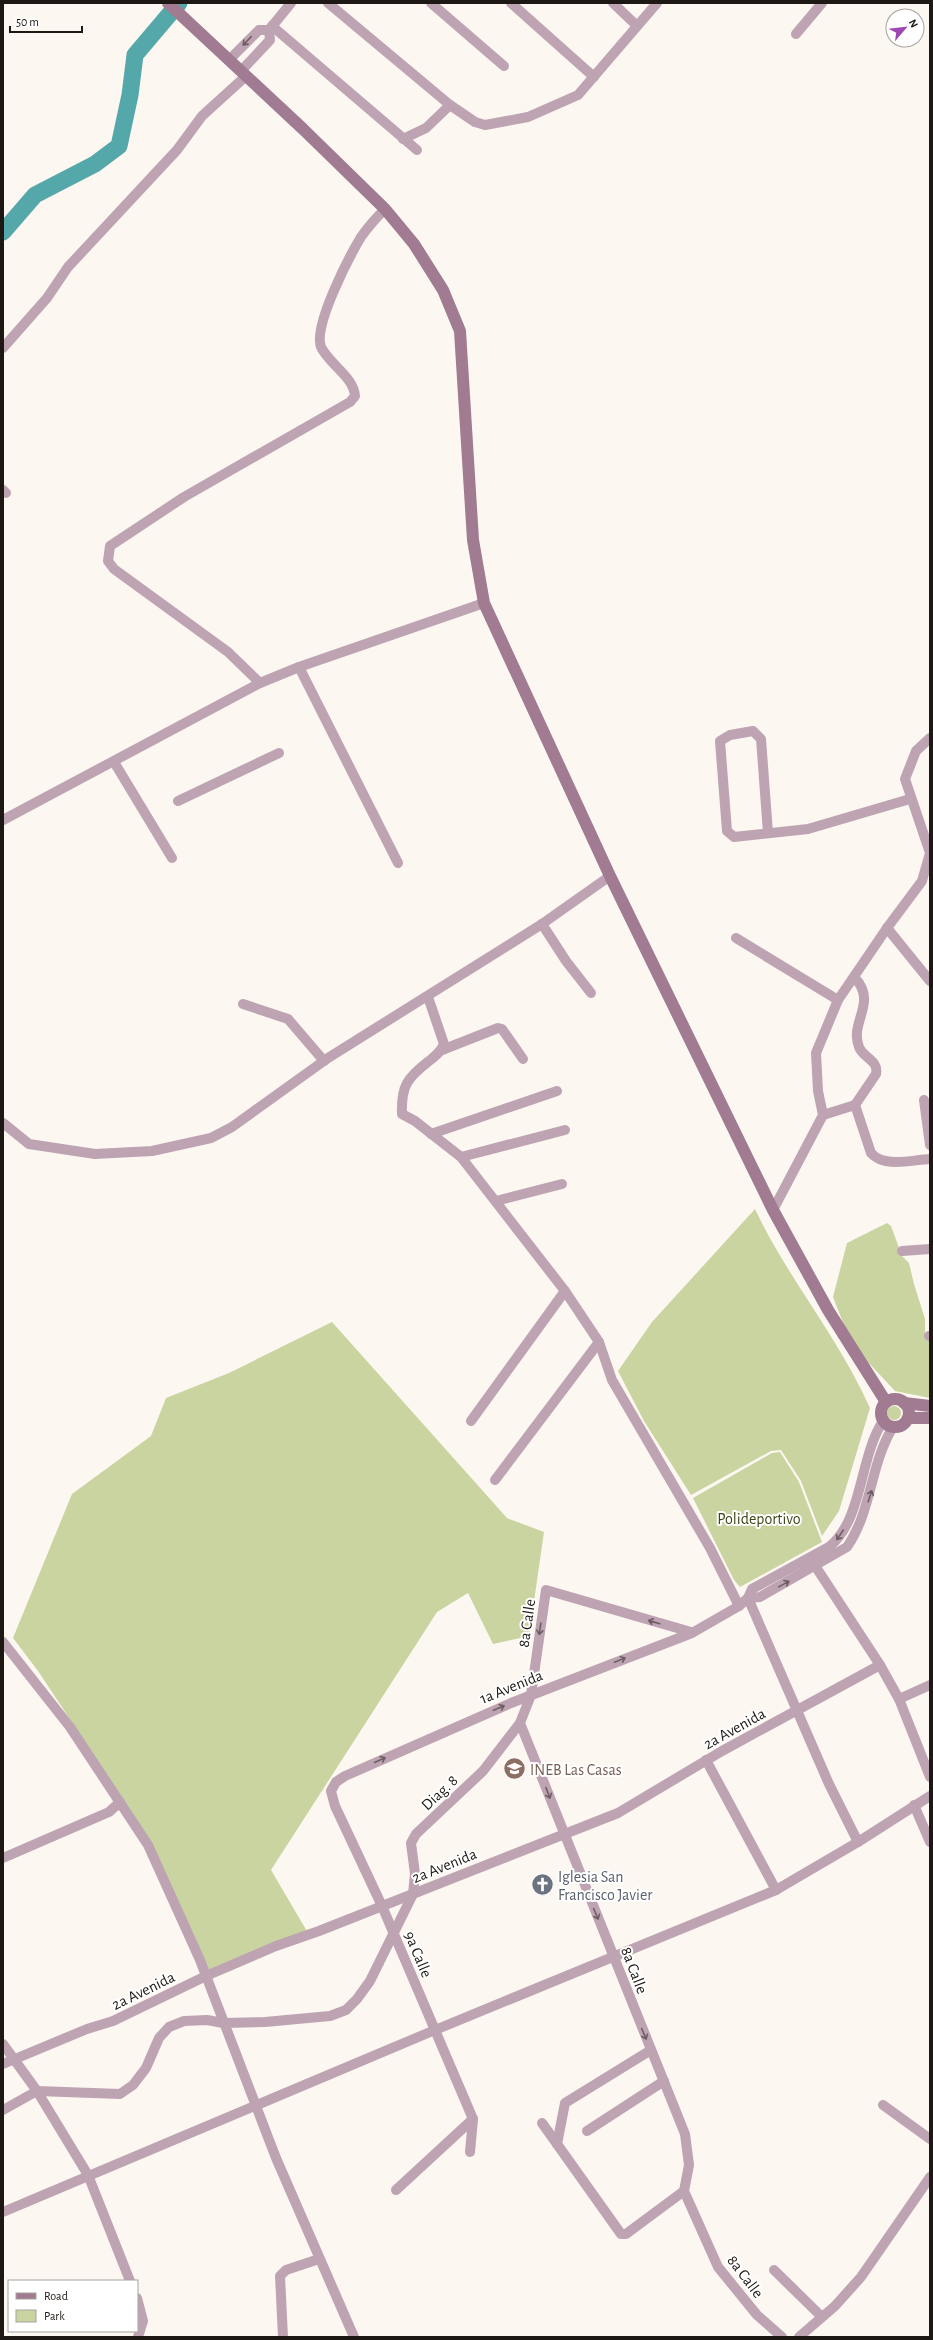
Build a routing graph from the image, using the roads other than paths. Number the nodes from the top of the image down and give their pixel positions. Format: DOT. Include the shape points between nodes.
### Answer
graph roads {
  1 [pos="168,3"];
  2 [pos="291,3"];
  3 [pos="328,3"];
  4 [pos="431,3"];
  5 [pos="511,3"];
  6 [pos="613,3"];
  7 [pos="657,3"];
  8 [pos="822,3"];
  9 [pos="636,25"];
  10 [pos="270,28"];
  11 [pos="796,34"];
  12 [pos="229,60"];
  13 [pos="504,66"];
  14 [pos="243,74"];
  15 [pos="594,77"];
  16 [pos="450,105"];
  17 [pos="403,139"];
  18 [pos="417,150"];
  19 [pos="385,209"];
  20 [pos="3,348"];
  21 [pos="484,603"];
  22 [pos="299,667"];
  23 [pos="260,683"];
  24 [pos="930,738"];
  25 [pos="279,753"];
  26 [pos="114,762"];
  27 [pos="910,799"];
  28 [pos="178,802"];
  29 [pos="3,820"];
  30 [pos="768,833"];
  31 [pos="930,853"];
  32 [pos="172,858"];
  33 [pos="398,864"];
  34 [pos="610,876"];
  35 [pos="542,924"];
  36 [pos="887,928"];
  37 [pos="736,938"];
  38 [pos="855,978"];
  39 [pos="930,981"];
  40 [pos="591,993"];
  41 [pos="428,997"];
  42 [pos="838,1000"];
  43 [pos="243,1004"];
  44 [pos="442,1050"];
  45 [pos="523,1059"];
  46 [pos="324,1061"];
  47 [pos="557,1091"];
  48 [pos="924,1100"];
  49 [pos="855,1105"];
  50 [pos="823,1115"];
  51 [pos="3,1123"];
  52 [pos="565,1130"];
  53 [pos="431,1134"];
  54 [pos="930,1145"];
  55 [pos="461,1157"];
  56 [pos="930,1159"];
  57 [pos="562,1184"];
  58 [pos="496,1202"];
  59 [pos="773,1210"];
  60 [pos="930,1249"];
  61 [pos="902,1251"];
  62 [pos="565,1291"];
  63 [pos="599,1342"];
  64 [pos="886,1402"];
  65 [pos="904,1403"];
  66 [pos="930,1406"];
  67 [pos="908,1418"];
  68 [pos="930,1418"];
  69 [pos="471,1421"];
  70 [pos="888,1424"];
  71 [pos="495,1480"];
  72 [pos="814,1562"];
  73 [pos="748,1598"];
  74 [pos="739,1606"];
  75 [pos="692,1633"];
  76 [pos="3,1642"];
  77 [pos="880,1665"];
  78 [pos="930,1685"];
  79 [pos="531,1696"];
  80 [pos="899,1698"];
  81 [pos="798,1710"];
  82 [pos="520,1722"];
  83 [pos="706,1760"];
  84 [pos="345,1776"];
  85 [pos="930,1777"];
  86 [pos="930,1796"];
  87 [pos="120,1802"];
  88 [pos="914,1805"];
  89 [pos="564,1834"];
  90 [pos="858,1842"];
  91 [pos="930,1842"];
  92 [pos="3,1858"];
  93 [pos="776,1890"];
  94 [pos="413,1894"];
  95 [pos="382,1906"];
  96 [pos="394,1934"];
  97 [pos="614,1958"];
  98 [pos="206,1976"];
  99 [pos="223,2023"];
  100 [pos="435,2030"];
  101 [pos="3,2044"];
  102 [pos="651,2050"];
  103 [pos="13,2059"];
  104 [pos="3,2064"];
  105 [pos="664,2081"];
  106 [pos="37,2091"];
  107 [pos="883,2105"];
  108 [pos="257,2106"];
  109 [pos="3,2110"];
  110 [pos="473,2119"];
  111 [pos="542,2123"];
  112 [pos="587,2131"];
  113 [pos="930,2139"];
  114 [pos="557,2144"];
  115 [pos="470,2152"];
  116 [pos="88,2175"];
  117 [pos="930,2177"];
  118 [pos="396,2190"];
  119 [pos="684,2191"];
  120 [pos="3,2212"];
  121 [pos="319,2259"];
  122 [pos="774,2270"];
  123 [pos="130,2280"];
  124 [pos="138,2302"];
  125 [pos="822,2317"];
  126 [pos="801,2336"];
  127 [pos="138,2337"];
  128 [pos="283,2337"];
  129 [pos="354,2337"];
  130 [pos="782,2337"];
  1 -- 12 [label="main road"];
  2 -- 10 [label="street"];
  3 -- 16 [label="street"];
  4 -- 13 [label="street"];
  5 -- 15 [label="street"];
  6 -- 9 [label="street"];
  7 -- 9 [label="street"];
  8 -- 11 [label="street"];
  9 -- 15 [label="street"];
  10 -- 12 [label="street, one-way" via="259,30"];
  10 -- 14 [label="street" via="270,40"];
  10 -- 17 [label="street"];
  12 -- 14 [label="main road"];
  14 -- 19 [label="main road"];
  14 -- 20 [label="street" via="202,116 177,150 68,267 42,304"];
  15 -- 16 [label="street" via="570,100 528,117 485,125 475,122"];
  16 -- 17 [label="street" via="426,128"];
  17 -- 18 [label="street"];
  19 -- 21 [label="main road" via="414,244 443,290 460,331 473,540"];
  19 -- 23 [label="street" via="372,222 356,247 320,326 321,346 355,389 355,396 350,402 311,426 184,497 110,546 108,561 114,569 228,652"];
  21 -- 22 [label="street"];
  21 -- 34 [label="main road"];
  22 -- 23 [label="street"];
  22 -- 33 [label="street"];
  23 -- 26 [label="street"];
  24 -- 27 [label="street" via="916,751 905,779"];
  25 -- 28 [label="street"];
  26 -- 29 [label="street"];
  26 -- 32 [label="street"];
  27 -- 30 [label="street" via="808,829"];
  27 -- 31 [label="street"];
  30 -- 30 [label="street" via="734,837 727,831 720,741 724,737 753,731 762,739"];
  31 -- 36 [label="street" via="922,881"];
  34 -- 35 [label="street"];
  34 -- 59 [label="main road"];
  35 -- 40 [label="street"];
  35 -- 41 [label="street"];
  36 -- 38 [label="street"];
  36 -- 39 [label="street"];
  37 -- 42 [label="street"];
  38 -- 42 [label="street"];
  38 -- 49 [label="street" via="864,990 857,1036 859,1049 877,1069"];
  41 -- 44 [label="street" via="443,1037"];
  41 -- 46 [label="street"];
  42 -- 50 [label="street" via="816,1053 818,1091"];
  43 -- 46 [label="street" via="288,1019"];
  44 -- 45 [label="street" via="498,1028 502,1029"];
  44 -- 53 [label="street" via="411,1075 403,1091 402,1114"];
  46 -- 51 [label="street" via="232,1127 211,1138 152,1151 95,1154 29,1144"];
  47 -- 53 [label="street"];
  48 -- 54 [label="street"];
  49 -- 50 [label="street"];
  49 -- 56 [label="street" via="871,1152 876,1158 883,1162"];
  50 -- 59 [label="street"];
  52 -- 55 [label="street"];
  53 -- 55 [label="street"];
  55 -- 58 [label="street"];
  57 -- 58 [label="street"];
  58 -- 62 [label="street"];
  59 -- 64 [label="main road" via="828,1310"];
  60 -- 61 [label="street"];
  62 -- 63 [label="street"];
  62 -- 69 [label="street"];
  63 -- 71 [label="street"];
  63 -- 74 [label="street" via="612,1380 710,1548"];
  64 -- 65 [label="main road" via="895,1399"];
  64 -- 70 [label="main road" via="881,1411"];
  65 -- 66 [label="main road"];
  65 -- 67 [label="main road" via="909,1413"];
  67 -- 68 [label="main road"];
  67 -- 70 [label="main road" via="902,1425"];
  70 -- 72 [label="street" via="874,1435 843,1531"];
  72 -- 73 [label="street" via="760,1597"];
  72 -- 77 [label="street"];
  73 -- 74 [label="street, 1a Avenida"];
  73 -- 81 [label="street"];
  74 -- 75 [label="street, 1a Avenida"];
  79 -- 75 [label="street, 1a Avenida, one-way"];
  75 -- 79 [label="street, 8a Calle, one-way" via="546,1590"];
  76 -- 87 [label="street" via="70,1727"];
  77 -- 80 [label="street"];
  77 -- 81 [label="street, 2a Avenida"];
  78 -- 80 [label="street"];
  79 -- 82 [label="street, 8a Calle"];
  84 -- 79 [label="street, 1a Avenida, one-way"];
  80 -- 85 [label="street"];
  81 -- 83 [label="street, 2a Avenida"];
  81 -- 90 [label="street" via="829,1784"];
  82 -- 89 [label="street, 8a Calle, one-way"];
  82 -- 94 [label="street, Diag. 8" via="496,1757 416,1834 411,1843 415,1874"];
  83 -- 89 [label="street, 2a Avenida" via="618,1813"];
  83 -- 93 [label="street"];
  84 -- 95 [label="street, 9a Calle" via="336,1782 331,1791"];
  86 -- 88 [label="street"];
  87 -- 92 [label="street" via="109,1812"];
  87 -- 98 [label="street" via="148,1845"];
  88 -- 90 [label="street"];
  88 -- 91 [label="street"];
  89 -- 94 [label="street, 2a Avenida"];
  89 -- 97 [label="street, 8a Calle, one-way"];
  90 -- 93 [label="street"];
  93 -- 97 [label="street"];
  94 -- 95 [label="street, 2a Avenida"];
  94 -- 96 [label="street, Diag. 8"];
  95 -- 96 [label="street, 9a Calle"];
  95 -- 98 [label="street, 2a Avenida" via="276,1946"];
  96 -- 99 [label="street, Diag. 8" via="370,1981 346,2010 330,2016"];
  96 -- 100 [label="street, 9a Calle"];
  97 -- 100 [label="street"];
  97 -- 102 [label="street, 8a Calle, one-way"];
  98 -- 99 [label="street"];
  98 -- 103 [label="street, 2a Avenida" via="113,2021"];
  99 -- 106 [label="street, Diag. 8" via="184,2020 169,2027 159,2038 146,2068 133,2085 120,2094"];
  99 -- 108 [label="street"];
  100 -- 108 [label="street"];
  100 -- 110 [label="street, 9a Calle"];
  101 -- 103 [label="street"];
  102 -- 105 [label="street, 8a Calle"];
  102 -- 114 [label="street" via="565,2103"];
  103 -- 104 [label="street, 2a Avenida"];
  103 -- 106 [label="street"];
  105 -- 112 [label="street"];
  105 -- 119 [label="street, 8a Calle" via="684,2134 688,2165"];
  106 -- 109 [label="street"];
  106 -- 116 [label="street"];
  107 -- 113 [label="street"];
  108 -- 116 [label="street"];
  108 -- 121 [label="street"];
  110 -- 115 [label="street, 9a Calle"];
  110 -- 118 [label="street"];
  111 -- 114 [label="street"];
  114 -- 119 [label="street" via="621,2234 626,2234"];
  116 -- 120 [label="street"];
  116 -- 123 [label="street"];
  117 -- 125 [label="street" via="861,2277"];
  119 -- 130 [label="street, 8a Calle" via="718,2267 757,2315"];
  121 -- 128 [label="street" via="291,2268 282,2272 280,2276"];
  121 -- 129 [label="street"];
  122 -- 125 [label="street"];
  124 -- 127 [label="street" via="143,2321"];
  125 -- 126 [label="street"];
}
